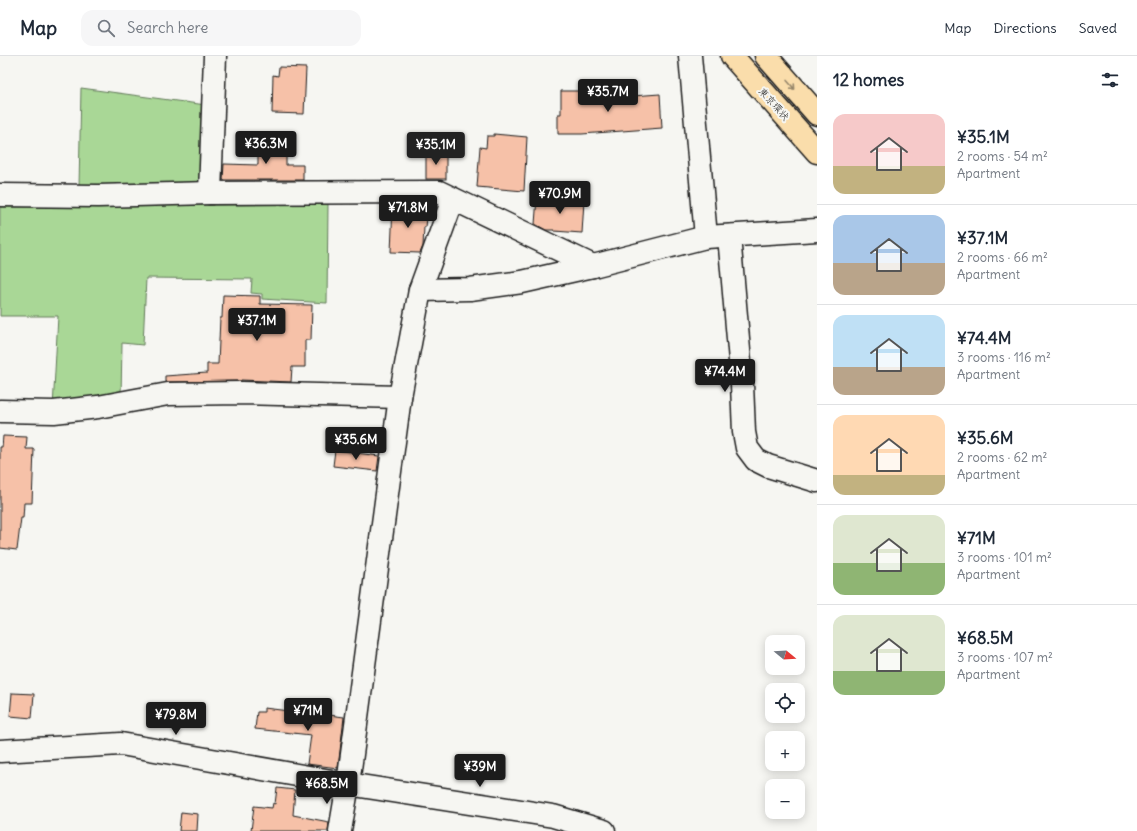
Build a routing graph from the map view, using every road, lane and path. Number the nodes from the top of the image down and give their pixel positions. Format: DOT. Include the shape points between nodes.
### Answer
graph roads {
  1 [pos="215,56"];
  2 [pos="690,56"];
  3 [pos="732,56"];
  4 [pos="766,56"];
  5 [pos="817,114"];
  6 [pos="817,152"];
  7 [pos="210,193"];
  8 [pos="0,195"];
  9 [pos="453,199"];
  10 [pos="817,230"];
  11 [pos="729,236"];
  12 [pos="706,237"];
  13 [pos="593,266"];
  14 [pos="420,290"];
  15 [pos="400,396"];
  16 [pos="0,410"];
  17 [pos="817,481"];
  18 [pos="0,751"];
  19 [pos="348,784"];
  20 [pos="340,831"];
  21 [pos="604,831"];
  1 -- 7 [label="street"];
  2 -- 12 [label="street"];
  3 -- 6 [label="highway, 東京環状"];
  4 -- 5 [label="highway, one-way"];
  7 -- 8 [label="street"];
  7 -- 9 [label="street" via="439,192"];
  9 -- 13 [label="street"];
  9 -- 14 [label="street"];
  10 -- 11 [label="street"];
  11 -- 12 [label="street"];
  11 -- 17 [label="street" via="747,448 756,460 768,466"];
  12 -- 13 [label="street"];
  13 -- 14 [label="street" via="522,282 470,289"];
  14 -- 15 [label="street"];
  15 -- 16 [label="street" via="168,394 54,412"];
  15 -- 19 [label="street"];
  18 -- 19 [label="street" via="121,744"];
  19 -- 20 [label="street"];
  19 -- 21 [label="street" via="553,816"];
}
